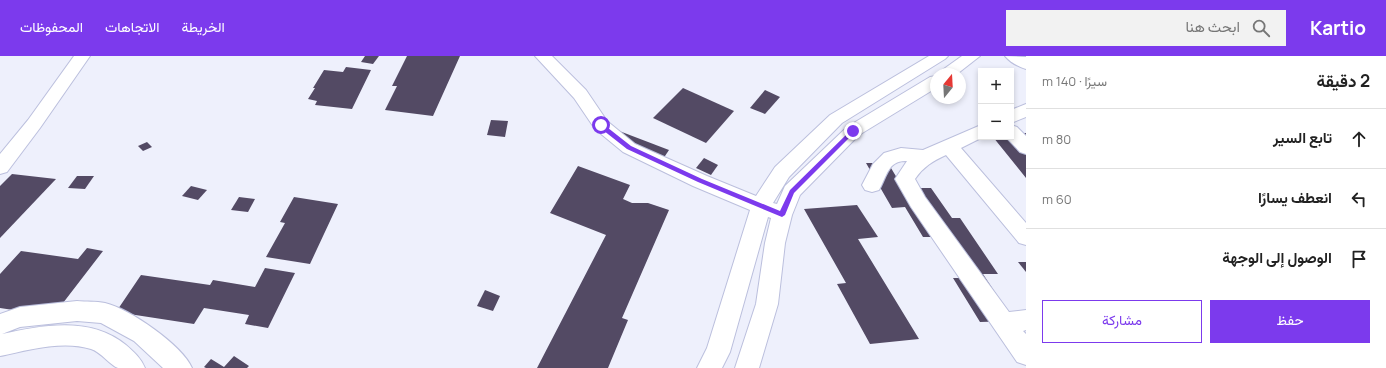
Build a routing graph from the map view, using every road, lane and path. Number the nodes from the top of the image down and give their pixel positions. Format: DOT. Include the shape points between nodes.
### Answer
graph roads {
  1 [pos="82,56"];
  2 [pos="543,56"];
  3 [pos="940,56"];
  4 [pos="972,56"];
  5 [pos="1013,56"];
  6 [pos="1026,64"];
  7 [pos="956,68"];
  8 [pos="930,85"];
  9 [pos="1026,110"];
  10 [pos="1014,116"];
  11 [pos="978,132"];
  12 [pos="1014,134"];
  13 [pos="949,146"];
  14 [pos="1026,148"];
  15 [pos="925,157"];
  16 [pos="0,167"];
  17 [pos="872,185"];
  18 [pos="761,205"];
  19 [pos="782,215"];
  20 [pos="1026,237"];
  21 [pos="1015,322"];
  22 [pos="0,324"];
  23 [pos="0,345"];
  24 [pos="1026,354"];
  25 [pos="133,368"];
  26 [pos="180,368"];
  27 [pos="709,368"];
  28 [pos="747,368"];
  1 -- 16 [label="street"];
  2 -- 18 [label="street" via="580,94 601,125 629,148 700,181"];
  3 -- 18 [label="street" via="836,119 782,172"];
  4 -- 7 [label="street"];
  5 -- 6 [label="street"];
  8 -- 19 [label="street" via="853,131 792,191"];
  9 -- 10 [label="street"];
  11 -- 13 [label="street"];
  12 -- 14 [label="street"];
  13 -- 15 [label="street"];
  13 -- 20 [label="street"];
  15 -- 17 [label="street" via="892,156 875,174"];
  15 -- 21 [label="street" via="914,166 905,179 910,189"];
  18 -- 19 [label="street"];
  18 -- 27 [label="street" via="718,352"];
  19 -- 28 [label="street" via="775,243 767,304"];
  21 -- 24 [label="street"];
  22 -- 26 [label="street" via="20,317 77,312 104,313 142,333"];
  23 -- 25 [label="street" via="57,335 88,338 100,341 122,356"];
}
